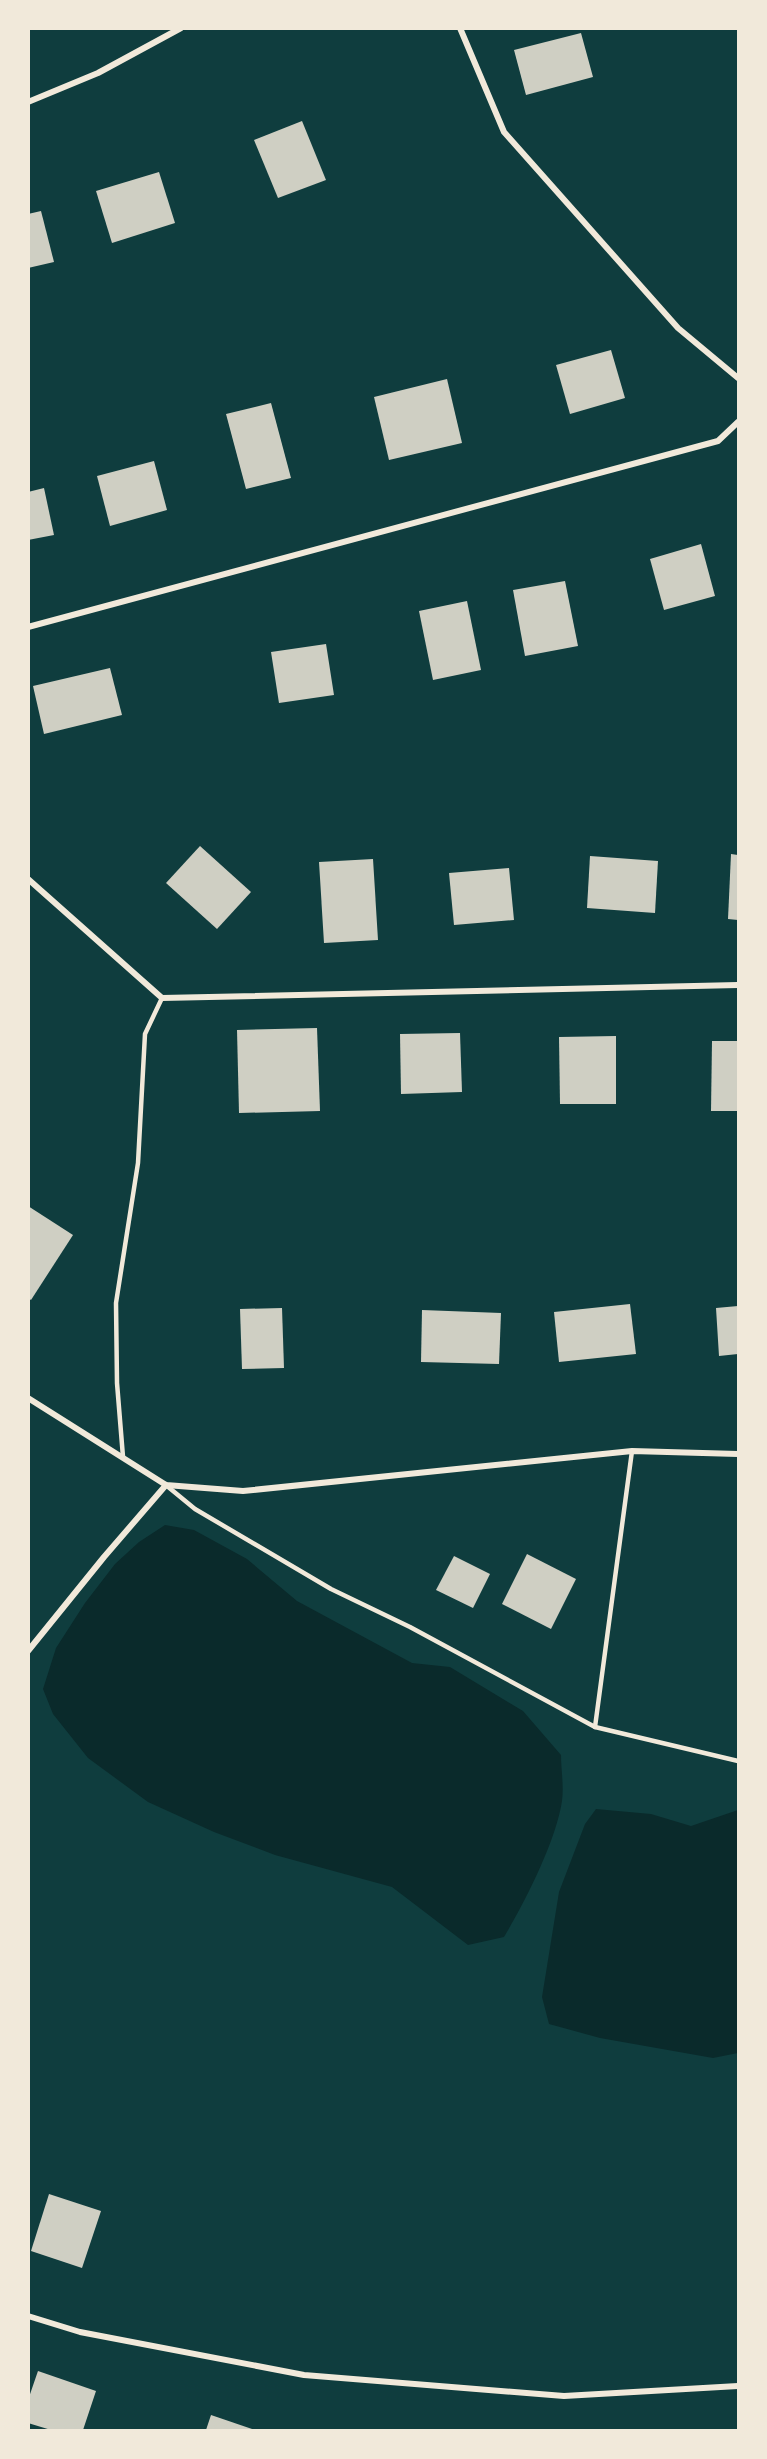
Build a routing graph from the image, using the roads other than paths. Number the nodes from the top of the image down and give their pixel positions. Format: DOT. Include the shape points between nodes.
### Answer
graph roads {
  1 [pos="181,28"];
  2 [pos="460,28"];
  3 [pos="28,102"];
  4 [pos="738,378"];
  5 [pos="738,422"];
  6 [pos="28,627"];
  7 [pos="28,879"];
  8 [pos="738,985"];
  9 [pos="162,998"];
  10 [pos="28,1398"];
  11 [pos="632,1451"];
  12 [pos="738,1454"];
  13 [pos="123,1458"];
  14 [pos="166,1485"];
  15 [pos="28,1651"];
  16 [pos="595,1727"];
  17 [pos="738,1761"];
  18 [pos="28,2316"];
  19 [pos="738,2386"];
  1 -- 3 [label="street" via="98,73"];
  2 -- 4 [label="street" via="504,132 678,328"];
  5 -- 6 [label="street" via="717,441"];
  7 -- 9 [label="street"];
  8 -- 9 [label="street"];
  9 -- 13 [label="lane" via="145,1034 138,1163 116,1303"];
  10 -- 13 [label="street"];
  11 -- 12 [label="street"];
  11 -- 14 [label="street" via="243,1491"];
  11 -- 16 [label="lane"];
  13 -- 14 [label="street"];
  14 -- 15 [label="street"];
  14 -- 16 [label="lane" via="195,1509 331,1589"];
  16 -- 17 [label="lane"];
  18 -- 19 [label="street" via="80,2332 304,2375 564,2396"];
}
